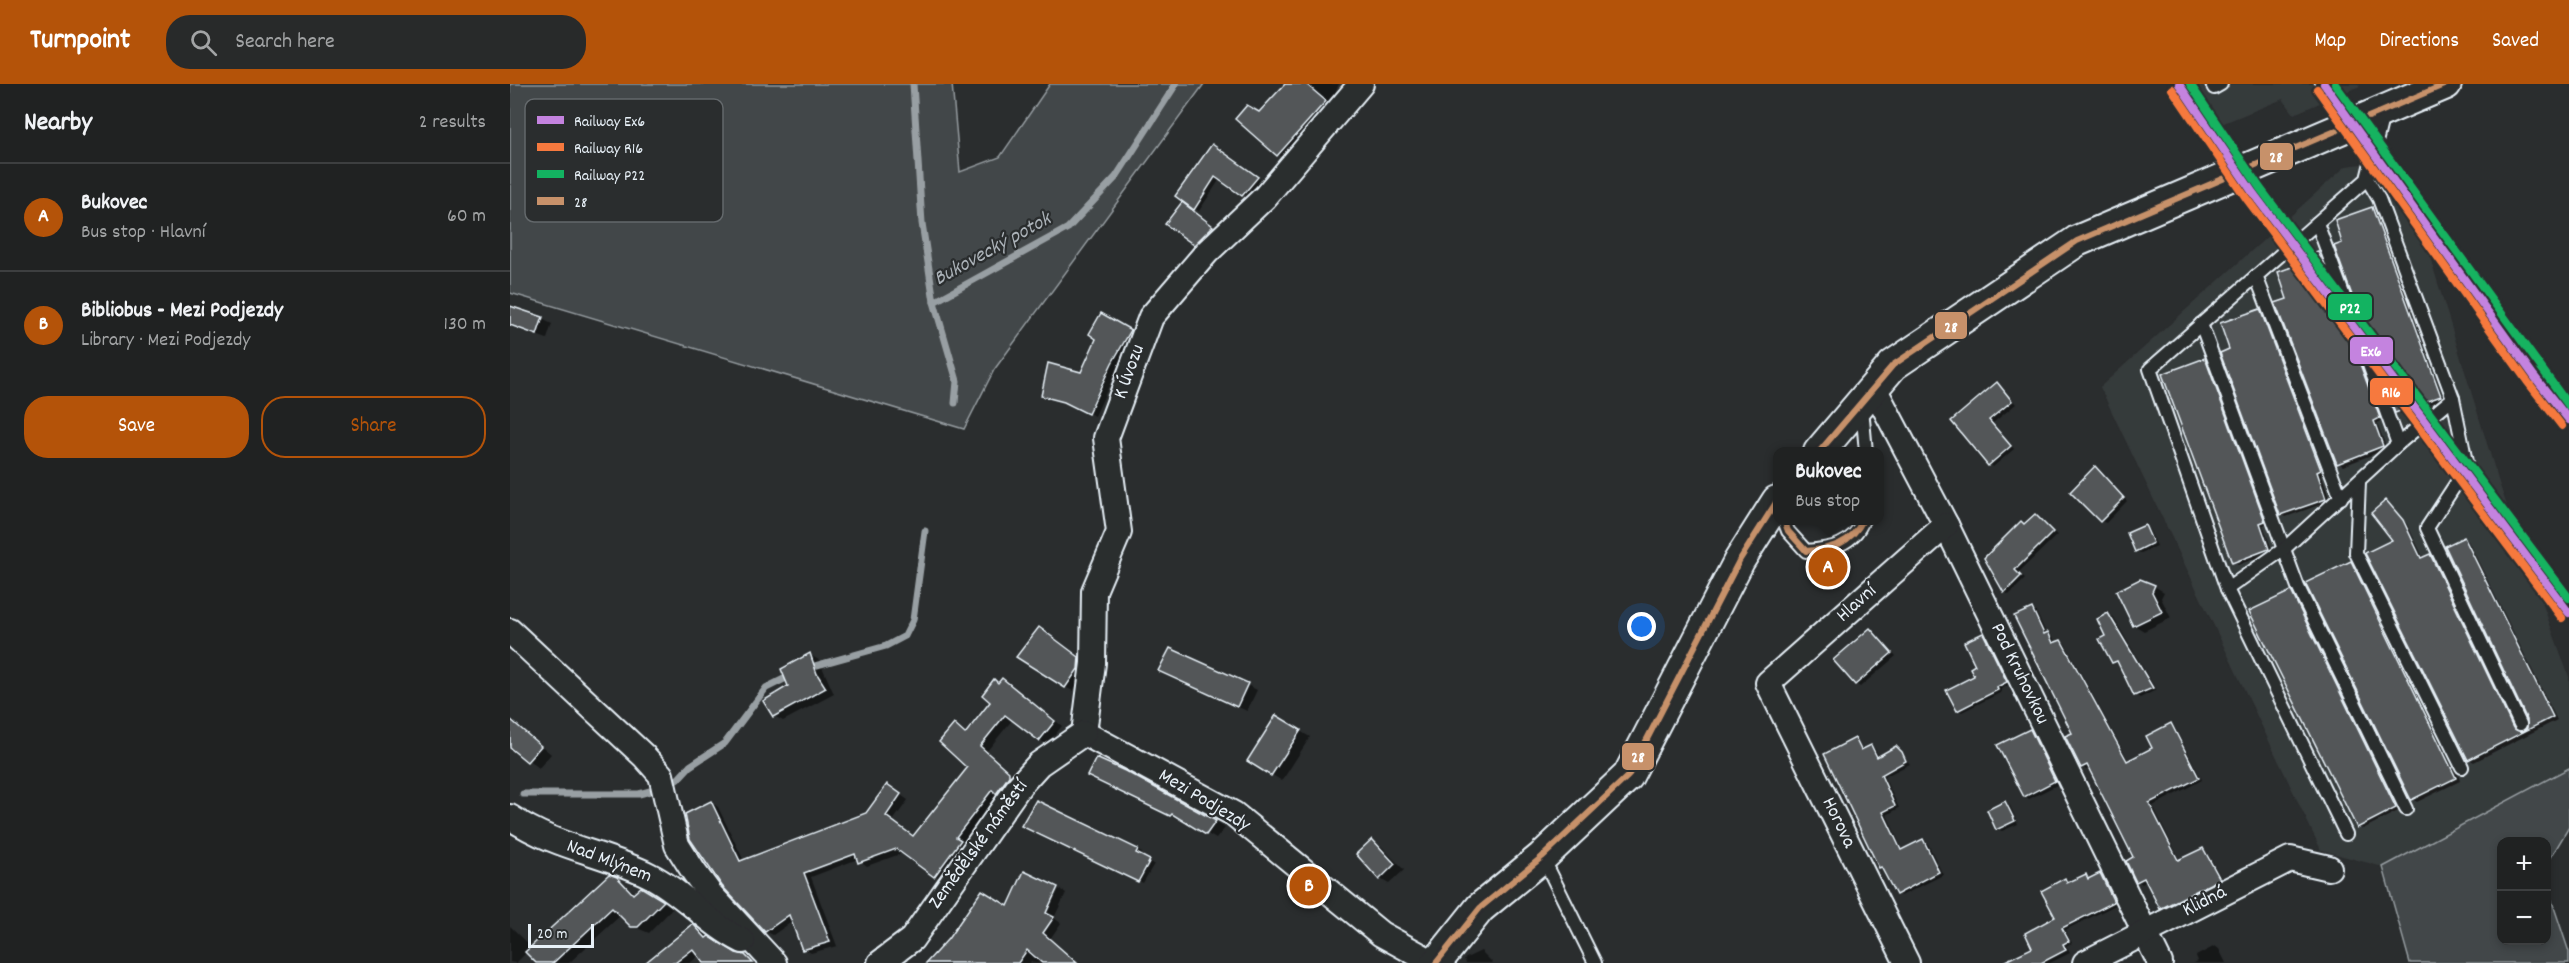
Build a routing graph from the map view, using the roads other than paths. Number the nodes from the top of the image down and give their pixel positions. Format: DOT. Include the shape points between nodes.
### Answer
graph roads {
  1 [pos="1361,84"];
  2 [pos="2212,84"];
  3 [pos="2221,84"];
  4 [pos="2321,84"];
  5 [pos="2446,84"];
  6 [pos="2384,110"];
  7 [pos="2350,125"];
  8 [pos="2367,179"];
  9 [pos="2317,223"];
  10 [pos="2256,276"];
  11 [pos="2201,324"];
  12 [pos="1868,395"];
  13 [pos="2453,398"];
  14 [pos="2398,444"];
  15 [pos="1823,447"];
  16 [pos="1866,447"];
  17 [pos="2359,482"];
  18 [pos="2341,498"];
  19 [pos="1773,514"];
  20 [pos="1786,525"];
  21 [pos="1860,525"];
  22 [pos="1946,525"];
  23 [pos="2284,549"];
  24 [pos="2227,589"];
  25 [pos="510,631"];
  26 [pos="1768,683"];
  27 [pos="2520,724"];
  28 [pos="1084,733"];
  29 [pos="2462,767"];
  30 [pos="2406,809"];
  31 [pos="510,816"];
  32 [pos="2346,834"];
  33 [pos="1542,856"];
  34 [pos="2330,868"];
  35 [pos="2144,932"];
  36 [pos="775,959"];
  37 [pos="880,963"];
  38 [pos="1435,963"];
  39 [pos="1595,963"];
  40 [pos="1907,963"];
  41 [pos="2085,963"];
  42 [pos="2160,963"];
  1 -- 28 [label="street, K Úvozu" via="1265,197 1208,252 1151,317 1106,438 1119,532 1094,591 1093,663"];
  2 -- 3 [label="lane" via="2214,88"];
  4 -- 7 [label="lane"];
  5 -- 6 [label="street"];
  6 -- 7 [label="street"];
  6 -- 8 [label="lane"];
  7 -- 12 [label="street" via="2077,241 1893,365"];
  8 -- 9 [label="lane"];
  8 -- 13 [label="lane" via="2379,199"];
  9 -- 10 [label="lane"];
  9 -- 14 [label="lane"];
  10 -- 11 [label="lane"];
  10 -- 18 [label="lane"];
  11 -- 23 [label="lane"];
  11 -- 24 [label="lane" via="2150,369"];
  12 -- 15 [label="street"];
  12 -- 16 [label="lane"];
  12 -- 22 [label="street, Pod Kruhovkou"];
  13 -- 14 [label="lane"];
  13 -- 27 [label="lane" via="2467,467 2427,528"];
  14 -- 17 [label="lane"];
  17 -- 18 [label="lane"];
  17 -- 29 [label="lane" via="2356,553"];
  18 -- 23 [label="lane"];
  19 -- 33 [label="street" via="1739,561 1628,776"];
  20 -- 21 [label="lane" via="1806,550 1838,548"];
  22 -- 26 [label="street, Hlavní"];
  22 -- 35 [label="street, Pod Kruhovkou"];
  23 -- 24 [label="lane"];
  23 -- 30 [label="lane" via="2298,587"];
  24 -- 32 [label="lane"];
  25 -- 36 [label="street" via="661,775 677,845 711,895"];
  26 -- 40 [label="street, Horova"];
  28 -- 37 [label="street, Zemědělské náměstí" via="1039,764 1020,785 912,939"];
  28 -- 38 [label="street, Mezi Podjezdy" via="1234,814 1381,934"];
  31 -- 36 [label="street, Nad Mlýnem" via="551,841 648,874 735,937"];
  33 -- 38 [label="street" via="1480,908"];
  33 -- 39 [label="lane"];
  34 -- 35 [label="street, Klidná" via="2290,859"];
  35 -- 41 [label="street, Klidná"];
  35 -- 42 [label="street, Pod Kruhovkou"];
}
